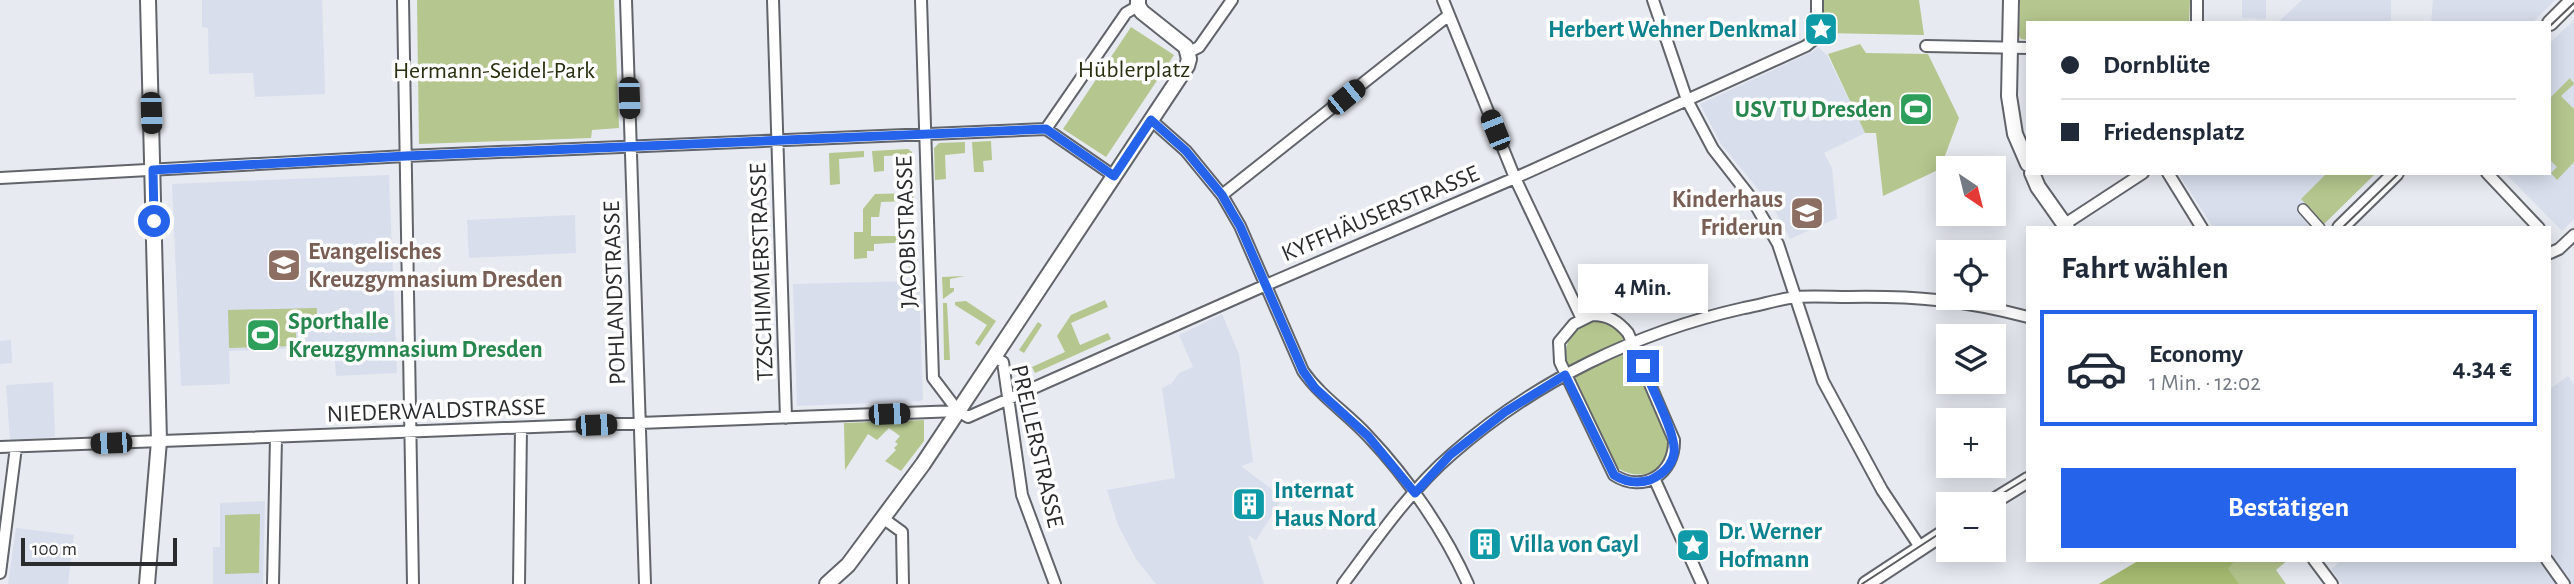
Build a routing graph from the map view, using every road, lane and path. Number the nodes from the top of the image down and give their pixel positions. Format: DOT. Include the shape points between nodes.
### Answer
graph roads {
  1 [pos="148,0"];
  2 [pos="403,0"];
  3 [pos="626,0"];
  4 [pos="773,0"];
  5 [pos="921,0"];
  6 [pos="1232,0"];
  7 [pos="1443,0"];
  8 [pos="1653,0"];
  9 [pos="1817,0"];
  10 [pos="2011,0"];
  11 [pos="2197,0"];
  12 [pos="2573,0"];
  13 [pos="1138,3"];
  14 [pos="1449,15"];
  15 [pos="2197,21"];
  16 [pos="2551,22"];
  17 [pos="1926,46"];
  18 [pos="2009,48"];
  19 [pos="2026,48"];
  20 [pos="1189,52"];
  21 [pos="1687,100"];
  22 [pos="1151,120"];
  23 [pos="1046,129"];
  24 [pos="924,134"];
  25 [pos="778,141"];
  26 [pos="631,147"];
  27 [pos="406,156"];
  28 [pos="2026,159"];
  29 [pos="153,170"];
  30 [pos="2033,175"];
  31 [pos="2140,175"];
  32 [pos="2169,175"];
  33 [pos="2394,175"];
  34 [pos="2489,175"];
  35 [pos="1114,176"];
  36 [pos="0,178"];
  37 [pos="1515,178"];
  38 [pos="1222,195"];
  39 [pos="2303,209"];
  40 [pos="2066,226"];
  41 [pos="2201,226"];
  42 [pos="2318,226"];
  43 [pos="2342,226"];
  44 [pos="2537,226"];
  45 [pos="2574,235"];
  46 [pos="2555,251"];
  47 [pos="1266,285"];
  48 [pos="1795,298"];
  49 [pos="2026,316"];
  50 [pos="1582,318"];
  51 [pos="1632,342"];
  52 [pos="994,357"];
  53 [pos="1565,375"];
  54 [pos="1009,400"];
  55 [pos="958,411"];
  56 [pos="786,418"];
  57 [pos="639,423"];
  58 [pos="521,428"];
  59 [pos="409,432"];
  60 [pos="276,437"];
  61 [pos="159,441"];
  62 [pos="0,447"];
  63 [pos="16,447"];
  64 [pos="1654,478"];
  65 [pos="2026,481"];
  66 [pos="1415,493"];
  67 [pos="2006,494"];
  68 [pos="884,519"];
  69 [pos="1936,537"];
  70 [pos="1920,547"];
  71 [pos="2316,562"];
  72 [pos="2548,562"];
  73 [pos="0,573"];
  74 [pos="147,584"];
  75 [pos="273,584"];
  76 [pos="413,584"];
  77 [pos="519,584"];
  78 [pos="645,584"];
  79 [pos="827,584"];
  80 [pos="904,584"];
  81 [pos="1055,584"];
  82 [pos="1343,584"];
  83 [pos="1468,584"];
  84 [pos="1702,584"];
  85 [pos="1866,584"];
  86 [pos="2332,584"];
  87 [pos="2564,584"];
  1 -- 29 [label="street"];
  2 -- 27 [label="street"];
  3 -- 26 [label="street, POHLANDSTRASSE"];
  4 -- 25 [label="street, TZSCHIMMERSTRASSE"];
  5 -- 24 [label="street, JACOBISTRASSE"];
  6 -- 20 [label="street" via="1199,47"];
  7 -- 14 [label="street"];
  8 -- 21 [label="street"];
  9 -- 21 [label="street, KYFFHÄUSERSTRASSE" via="1817,37 1806,46"];
  10 -- 18 [label="street"];
  11 -- 15 [label="street"];
  12 -- 16 [label="street"];
  13 -- 20 [label="street" via="1142,12"];
  13 -- 23 [label="street" via="1126,13"];
  14 -- 37 [label="street"];
  14 -- 38 [label="street"];
  17 -- 18 [label="street"];
  18 -- 19 [label="street"];
  18 -- 28 [label="street" via="2009,96 2015,134"];
  20 -- 22 [label="street" via="1187,66"];
  21 -- 37 [label="street, KYFFHÄUSERSTRASSE"];
  21 -- 48 [label="street" via="1713,149 1752,199 1777,244"];
  22 -- 35 [label="street"];
  22 -- 38 [label="street" via="1186,151"];
  23 -- 24 [label="street"];
  23 -- 35 [label="street"];
  24 -- 25 [label="street"];
  24 -- 55 [label="street, JACOBISTRASSE" via="933,378"];
  25 -- 26 [label="street"];
  25 -- 56 [label="street, TZSCHIMMERSTRASSE"];
  26 -- 27 [label="street"];
  26 -- 57 [label="street, POHLANDSTRASSE"];
  27 -- 29 [label="street"];
  27 -- 59 [label="street"];
  29 -- 36 [label="street"];
  29 -- 61 [label="street"];
  30 -- 40 [label="street"];
  31 -- 40 [label="street"];
  32 -- 41 [label="street"];
  33 -- 43 [label="street"];
  34 -- 44 [label="street"];
  35 -- 52 [label="street"];
  37 -- 47 [label="street, KYFFHÄUSERSTRASSE"];
  37 -- 50 [label="street"];
  38 -- 47 [label="street"];
  39 -- 42 [label="street"];
  45 -- 46 [label="street"];
  47 -- 54 [label="street, KYFFHÄUSERSTRASSE"];
  47 -- 66 [label="street" via="1303,371 1315,388 1368,436"];
  48 -- 49 [label="street" via="1912,296 1981,304"];
  48 -- 51 [label="street" via="1704,317"];
  48 -- 70 [label="street" via="1823,381 1882,490"];
  50 -- 51 [label="street" via="1605,315 1621,325"];
  50 -- 53 [label="street" via="1559,342"];
  51 -- 53 [label="street"];
  51 -- 64 [label="street" via="1674,440 1669,465"];
  52 -- 54 [label="street, PRELLERSTRASSE" via="1003,362"];
  52 -- 55 [label="street"];
  53 -- 64 [label="street" via="1614,475 1633,482"];
  53 -- 66 [label="street" via="1461,446"];
  54 -- 55 [label="street, KYFFHÄUSERSTRASSE" via="968,417"];
  54 -- 81 [label="street, PRELLERSTRASSE" via="1024,505"];
  55 -- 56 [label="street, NIEDERWALDSTRASSE"];
  55 -- 68 [label="street"];
  56 -- 57 [label="street, NIEDERWALDSTRASSE"];
  57 -- 58 [label="street, NIEDERWALDSTRASSE"];
  57 -- 78 [label="street, POHLANDSTRASSE"];
  58 -- 59 [label="street, NIEDERWALDSTRASSE"];
  58 -- 77 [label="street"];
  59 -- 60 [label="street, NIEDERWALDSTRASSE"];
  59 -- 76 [label="street"];
  60 -- 61 [label="street, NIEDERWALDSTRASSE"];
  60 -- 75 [label="street"];
  61 -- 63 [label="street, NIEDERWALDSTRASSE"];
  61 -- 74 [label="street"];
  62 -- 63 [label="street, NIEDERWALDSTRASSE"];
  63 -- 73 [label="street"];
  64 -- 84 [label="street"];
  65 -- 67 [label="street"];
  66 -- 82 [label="street"];
  66 -- 83 [label="street"];
  68 -- 79 [label="street"];
  68 -- 80 [label="street" via="902,532"];
  69 -- 70 [label="street"];
  70 -- 85 [label="street"];
  71 -- 86 [label="street"];
  72 -- 87 [label="street"];
}
